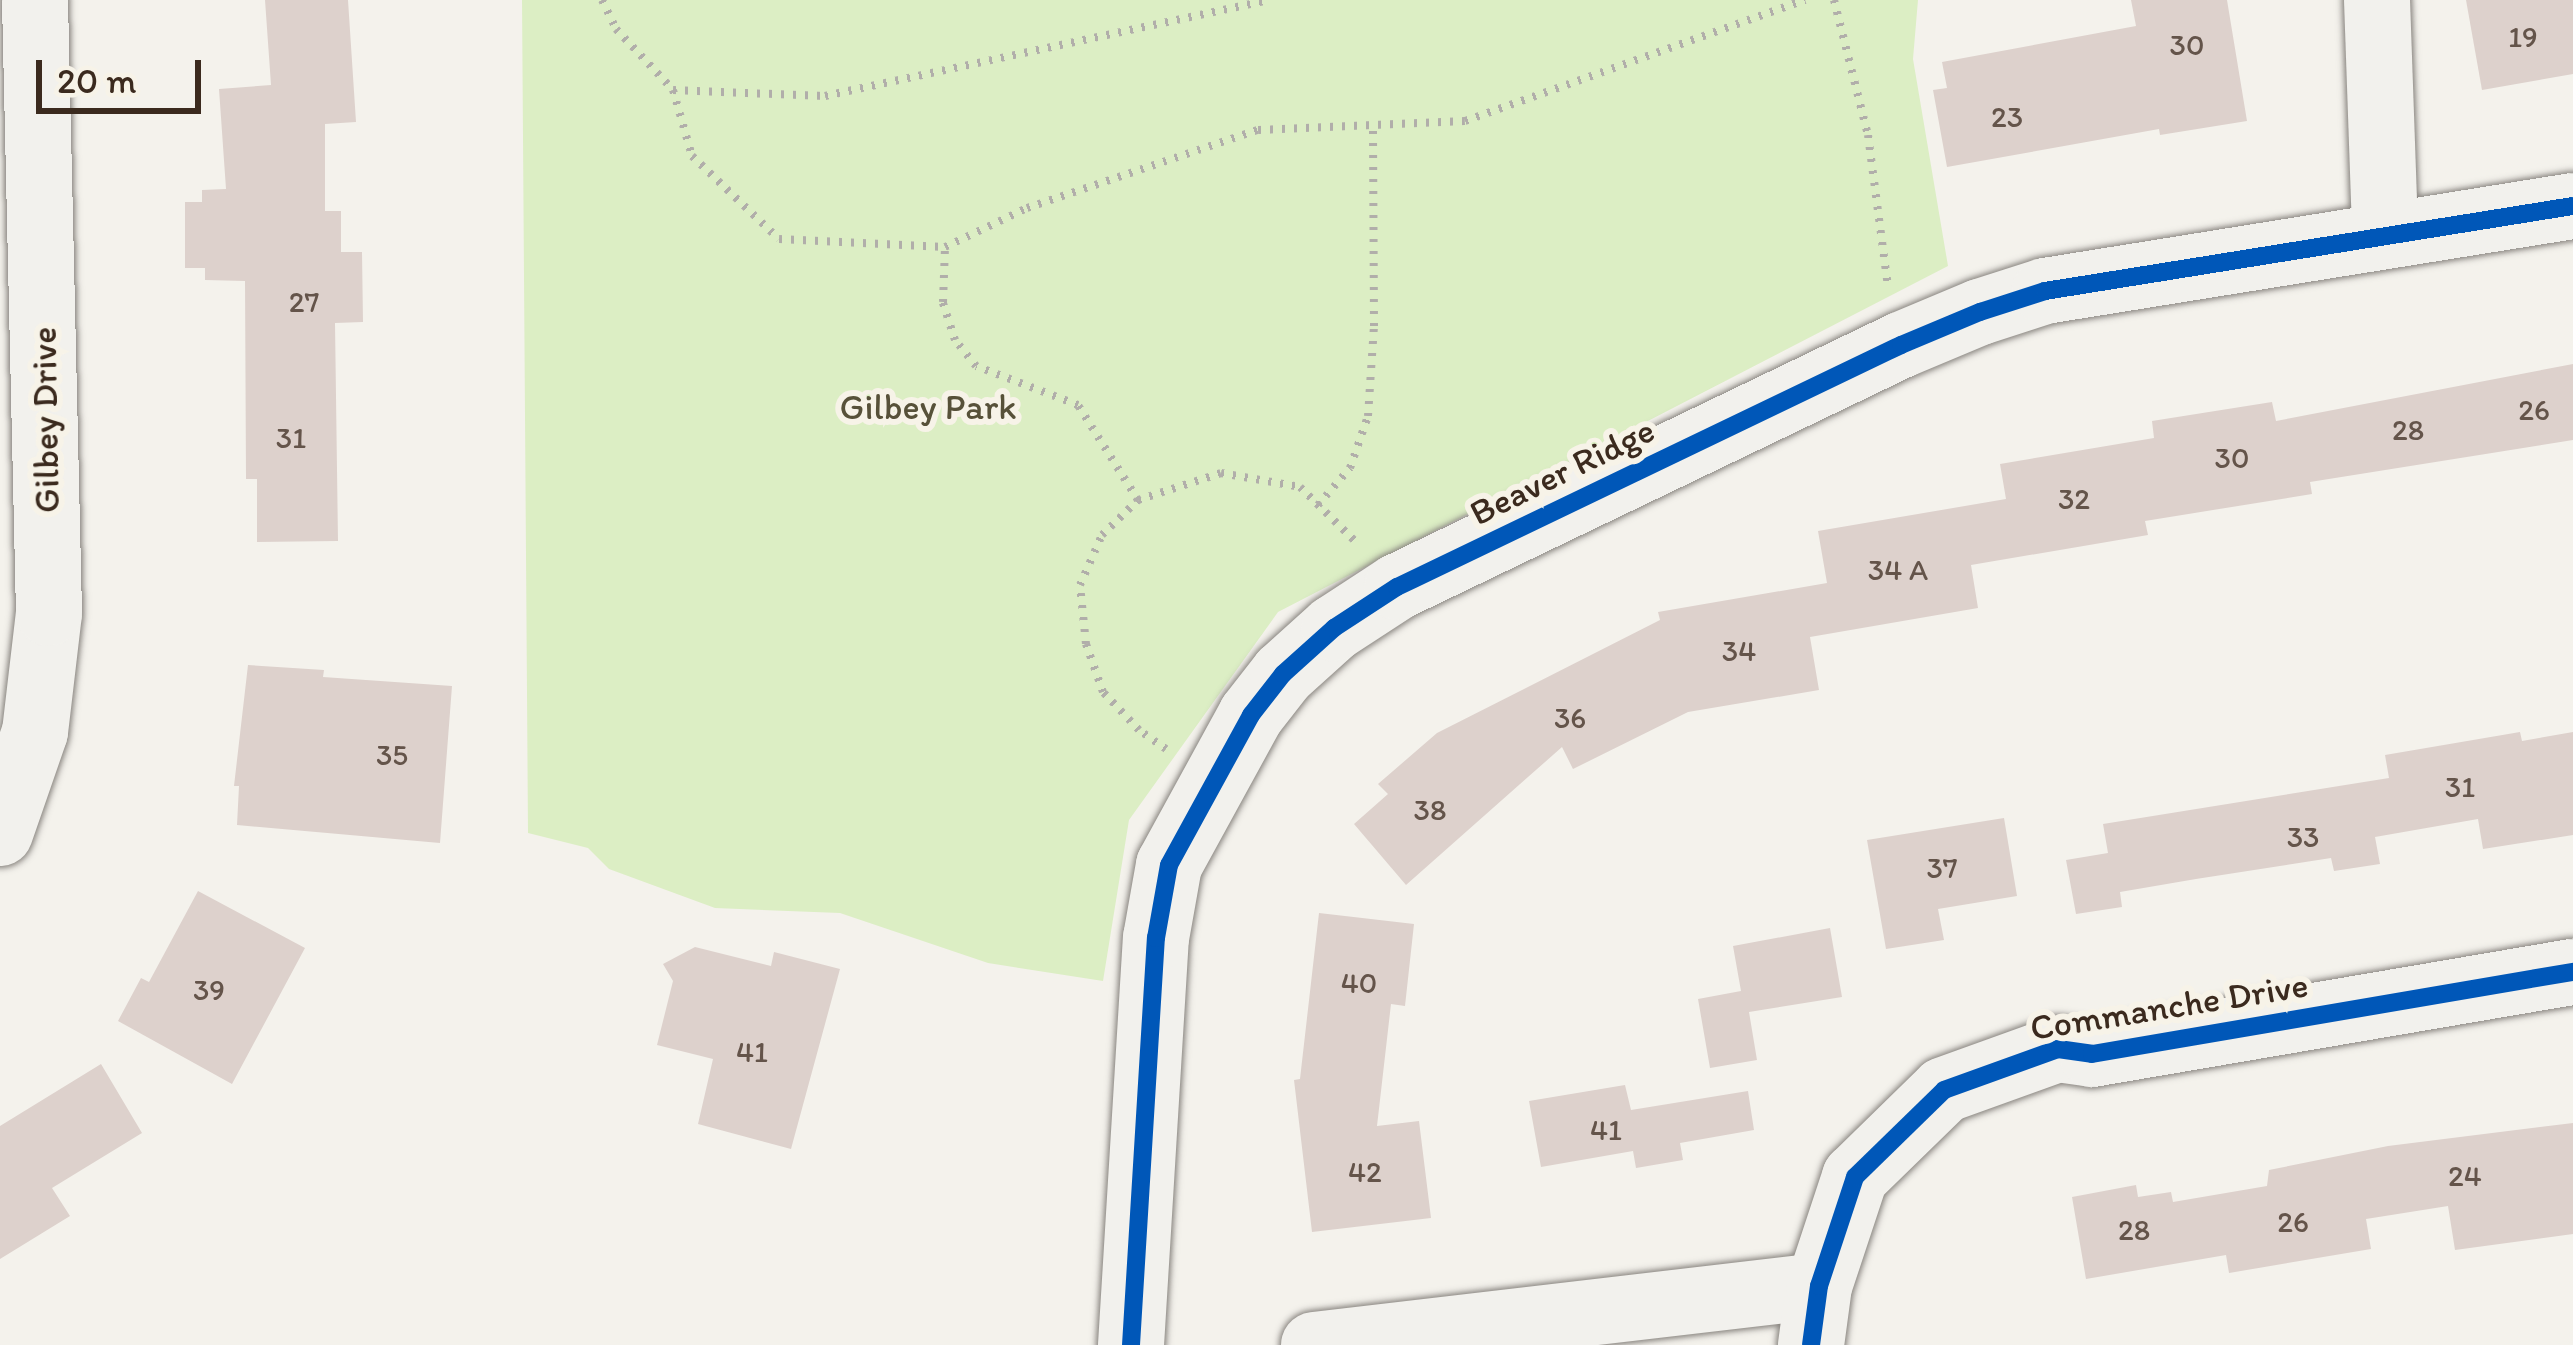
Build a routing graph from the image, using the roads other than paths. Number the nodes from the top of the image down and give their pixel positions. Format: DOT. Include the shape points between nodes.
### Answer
graph roads {
  1 [pos="35,0"];
  2 [pos="2377,0"];
  3 [pos="20,161"];
  4 [pos="2573,206"];
  5 [pos="2385,232"];
  6 [pos="0,833"];
  7 [pos="2573,972"];
  8 [pos="1815,1315"];
  9 [pos="1131,1345"];
  10 [pos="1314,1345"];
  1 -- 3 [label="street, Gilbey Drive"];
  2 -- 5 [label="street"];
  3 -- 6 [label="street, Gilbey Drive" via="49,613 35,732"];
  4 -- 5 [label="street, Beaver Ridge"];
  5 -- 9 [label="street, Beaver Ridge" via="2045,291 1901,345 1396,587 1334,628 1283,674 1169,865 1156,938"];
  7 -- 8 [label="street, Commanche Drive" via="2092,1054 2058,1048 1944,1090 1855,1177"];
  8 -- 10 [label="street, Commanche Drive"];
}
